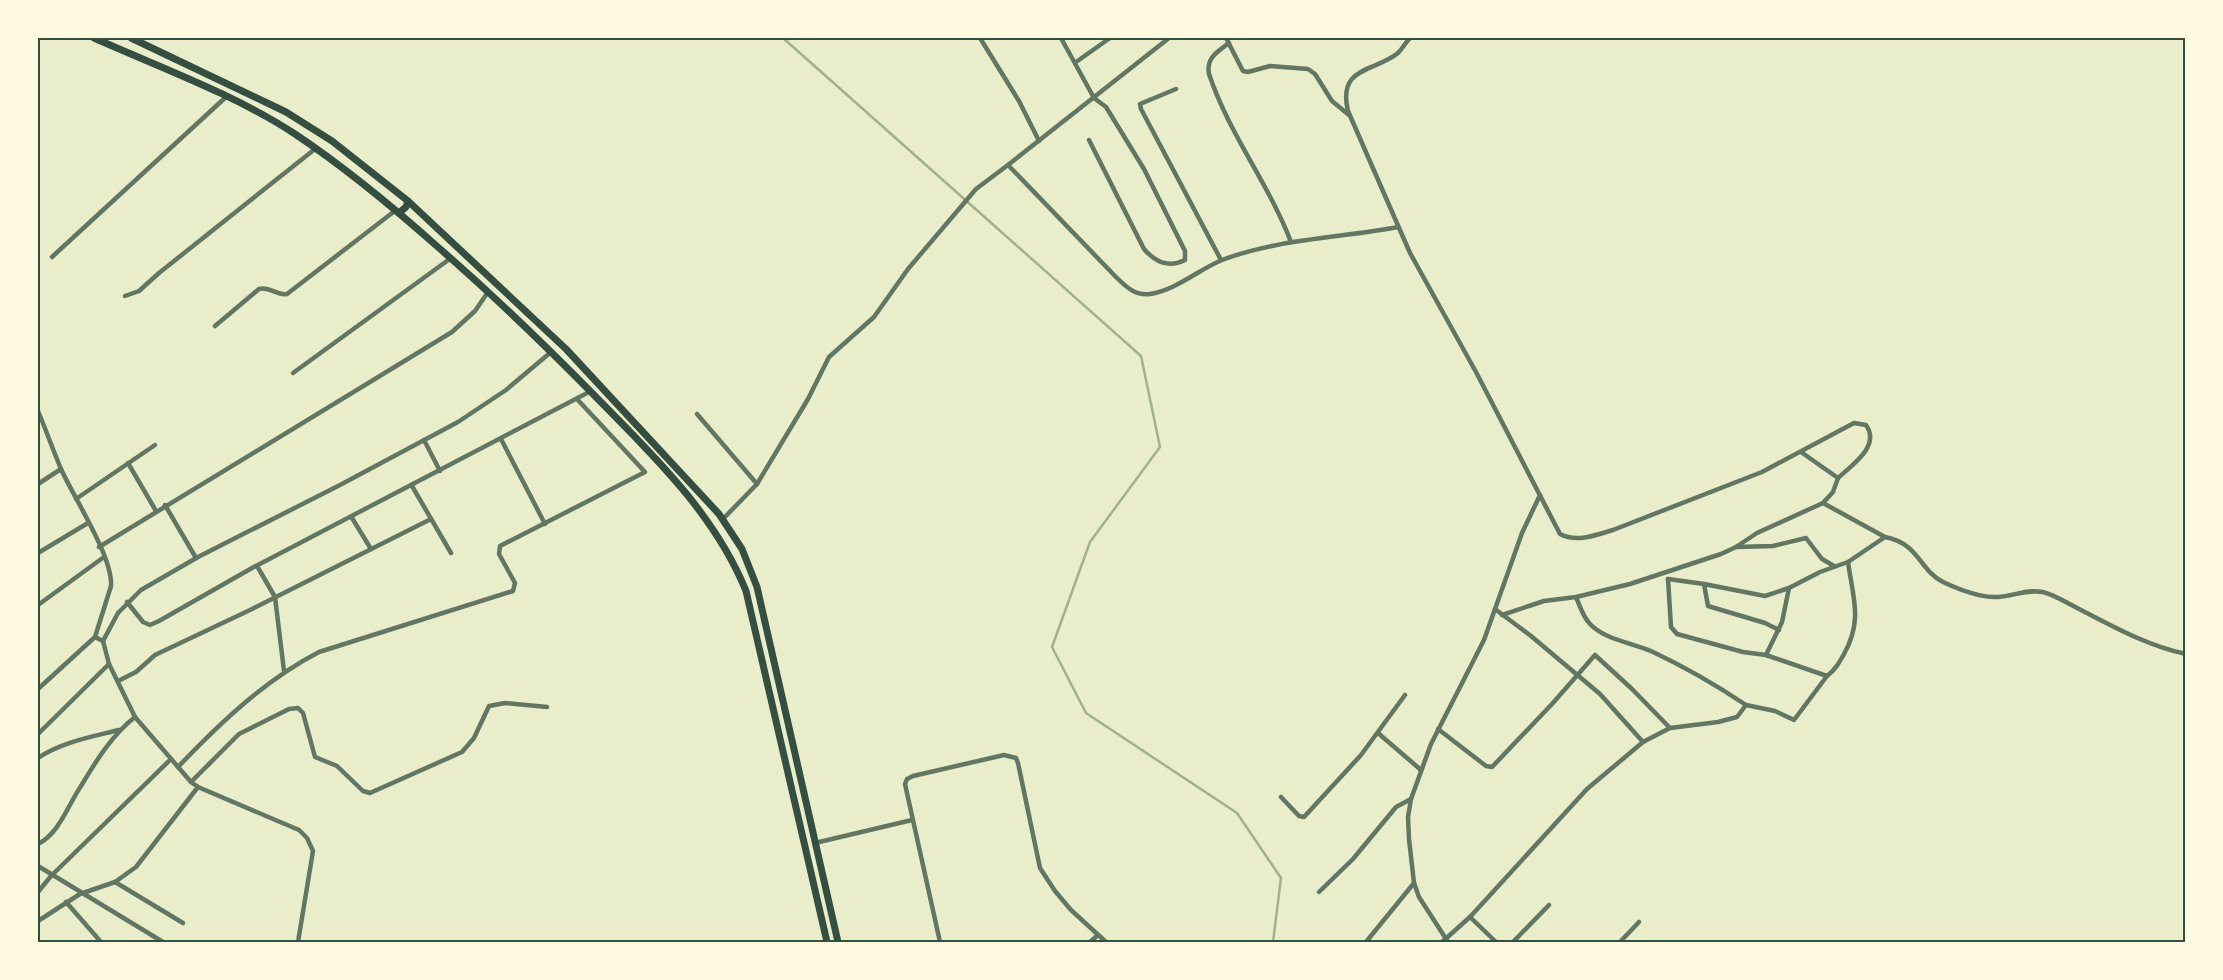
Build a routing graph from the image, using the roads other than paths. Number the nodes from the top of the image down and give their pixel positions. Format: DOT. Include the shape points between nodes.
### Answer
graph roads {
  1 [pos="94,38"];
  2 [pos="131,38"];
  3 [pos="980,38"];
  4 [pos="1060,38"];
  5 [pos="1110,38"];
  6 [pos="1169,38"];
  7 [pos="1226,38"];
  8 [pos="1410,38"];
  9 [pos="1229,43"];
  10 [pos="1076,62"];
  11 [pos="1176,89"];
  12 [pos="226,98"];
  13 [pos="1094,98"];
  14 [pos="1349,115"];
  15 [pos="1089,140"];
  16 [pos="1039,141"];
  17 [pos="315,149"];
  18 [pos="1008,166"];
  19 [pos="393,189"];
  20 [pos="386,201"];
  21 [pos="408,201"];
  22 [pos="398,212"];
  23 [pos="1398,228"];
  24 [pos="1291,242"];
  25 [pos="52,257"];
  26 [pos="451,258"];
  27 [pos="1221,260"];
  28 [pos="488,292"];
  29 [pos="125,296"];
  30 [pos="215,326"];
  31 [pos="554,337"];
  32 [pos="544,345"];
  33 [pos="566,349"];
  34 [pos="554,354"];
  35 [pos="293,373"];
  36 [pos="591,392"];
  37 [pos="577,400"];
  38 [pos="38,411"];
  39 [pos="697,414"];
  40 [pos="44,428"];
  41 [pos="38,430"];
  42 [pos="501,439"];
  43 [pos="424,440"];
  44 [pos="155,445"];
  45 [pos="1801,452"];
  46 [pos="128,463"];
  47 [pos="61,469"];
  48 [pos="440,471"];
  49 [pos="1838,478"];
  50 [pos="38,484"];
  51 [pos="757,484"];
  52 [pos="412,486"];
  53 [pos="1540,495"];
  54 [pos="76,499"];
  55 [pos="1823,502"];
  56 [pos="165,505"];
  57 [pos="156,511"];
  58 [pos="721,517"];
  59 [pos="352,518"];
  60 [pos="431,519"];
  61 [pos="708,520"];
  62 [pos="88,523"];
  63 [pos="545,524"];
  64 [pos="733,534"];
  65 [pos="1885,537"];
  66 [pos="721,540"];
  67 [pos="99,547"];
  68 [pos="1736,548"];
  69 [pos="371,549"];
  70 [pos="38,553"];
  71 [pos="451,553"];
  72 [pos="104,557"];
  73 [pos="196,558"];
  74 [pos="1848,562"];
  75 [pos="257,566"];
  76 [pos="1834,566"];
  77 [pos="1668,572"];
  78 [pos="1668,580"];
  79 [pos="1704,584"];
  80 [pos="757,587"];
  81 [pos="1789,588"];
  82 [pos="746,591"];
  83 [pos="275,597"];
  84 [pos="1576,597"];
  85 [pos="127,602"];
  86 [pos="38,605"];
  87 [pos="1495,609"];
  88 [pos="1502,615"];
  89 [pos="1779,630"];
  90 [pos="96,637"];
  91 [pos="102,642"];
  92 [pos="2186,654"];
  93 [pos="1766,655"];
  94 [pos="110,664"];
  95 [pos="284,671"];
  96 [pos="1577,675"];
  97 [pos="1827,676"];
  98 [pos="118,681"];
  99 [pos="38,689"];
  100 [pos="1405,695"];
  101 [pos="1746,705"];
  102 [pos="547,707"];
  103 [pos="135,717"];
  104 [pos="1670,728"];
  105 [pos="1438,729"];
  106 [pos="119,730"];
  107 [pos="1378,733"];
  108 [pos="38,734"];
  109 [pos="1644,742"];
  110 [pos="38,758"];
  111 [pos="170,760"];
  112 [pos="178,767"];
  113 [pos="1421,770"];
  114 [pos="192,782"];
  115 [pos="198,787"];
  116 [pos="1281,797"];
  117 [pos="1411,799"];
  118 [pos="912,820"];
  119 [pos="813,834"];
  120 [pos="802,835"];
  121 [pos="38,844"];
  122 [pos="815,844"];
  123 [pos="816,852"];
  124 [pos="806,853"];
  125 [pos="38,866"];
  126 [pos="51,876"];
  127 [pos="115,882"];
  128 [pos="1414,883"];
  129 [pos="38,892"];
  130 [pos="1319,892"];
  131 [pos="80,894"];
  132 [pos="66,902"];
  133 [pos="1549,905"];
  134 [pos="1470,917"];
  135 [pos="38,921"];
  136 [pos="1639,922"];
  137 [pos="183,923"];
  138 [pos="1098,935"];
  139 [pos="1445,941"];
  140 [pos="101,942"];
  141 [pos="163,942"];
  142 [pos="298,942"];
  143 [pos="827,942"];
  144 [pos="838,942"];
  145 [pos="940,942"];
  146 [pos="1090,942"];
  147 [pos="1106,942"];
  148 [pos="1366,942"];
  149 [pos="1496,942"];
  150 [pos="1513,942"];
  151 [pos="1620,942"];
  1 -- 12 [label="main road"];
  2 -- 19 [label="main road" via="286,112 332,141"];
  3 -- 16 [label="street" via="1019,101"];
  4 -- 10 [label="street"];
  5 -- 10 [label="street"];
  6 -- 13 [label="street"];
  7 -- 9 [label="street"];
  8 -- 14 [label="street" via="1397,53 1354,76 1346,96"];
  9 -- 14 [label="street" via="1243,71 1270,66 1301,67 1311,71 1332,101"];
  9 -- 24 [label="street" via="1210,60 1207,66 1209,74 1230,125 1281,216"];
  10 -- 13 [label="street"];
  11 -- 27 [label="street" via="1140,104 1141,109"];
  12 -- 17 [label="main road" via="270,119"];
  12 -- 25 [label="street"];
  13 -- 15 [label="street" via="1106,107 1144,169 1185,251 1185,260 1165,264 1144,249"];
  13 -- 16 [label="street"];
  14 -- 23 [label="street"];
  16 -- 18 [label="street"];
  17 -- 20 [label="main road"];
  17 -- 29 [label="street" via="139,291"];
  18 -- 27 [label="street" via="1114,275 1140,294 1150,294 1185,281"];
  18 -- 51 [label="street" via="976,188 908,269 874,316 829,357"];
  19 -- 20 [label="main road" via="386,195"];
  19 -- 21 [label="main road"];
  20 -- 22 [label="main road"];
  21 -- 22 [label="main road" via="406,207"];
  21 -- 31 [label="main road"];
  22 -- 26 [label="main road"];
  22 -- 30 [label="street" via="287,294 259,288"];
  23 -- 24 [label="street"];
  23 -- 53 [label="street"];
  24 -- 27 [label="street"];
  26 -- 28 [label="main road"];
  26 -- 35 [label="street"];
  28 -- 32 [label="main road"];
  28 -- 56 [label="street" via="476,310 452,332"];
  31 -- 32 [label="main road"];
  31 -- 33 [label="main road"];
  32 -- 34 [label="main road"];
  33 -- 34 [label="main road" via="562,354"];
  33 -- 58 [label="main road"];
  34 -- 36 [label="main road"];
  34 -- 43 [label="street" via="484,406"];
  36 -- 37 [label="street"];
  36 -- 61 [label="main road"];
  37 -- 42 [label="street"];
  37 -- 63 [label="street" via="645,472"];
  38 -- 40 [label="street"];
  39 -- 51 [label="street"];
  40 -- 41 [label="street"];
  40 -- 47 [label="street"];
  42 -- 48 [label="street"];
  42 -- 63 [label="street"];
  43 -- 48 [label="street"];
  43 -- 73 [label="street"];
  44 -- 46 [label="street"];
  45 -- 49 [label="street"];
  45 -- 49 [label="street" via="1854,423 1866,425 1870,438 1868,449"];
  45 -- 53 [label="street" via="1762,472 1587,538 1569,538 1560,534"];
  46 -- 54 [label="street"];
  46 -- 57 [label="street"];
  47 -- 50 [label="street"];
  47 -- 54 [label="street"];
  48 -- 52 [label="street"];
  49 -- 55 [label="street" via="1833,492"];
  51 -- 58 [label="street"];
  52 -- 59 [label="street"];
  52 -- 60 [label="street"];
  53 -- 87 [label="street" via="1522,533"];
  54 -- 62 [label="street"];
  55 -- 65 [label="street"];
  55 -- 68 [label="street" via="1757,533"];
  56 -- 57 [label="street"];
  56 -- 73 [label="street"];
  57 -- 67 [label="street"];
  58 -- 61 [label="main road"];
  58 -- 64 [label="main road"];
  59 -- 69 [label="street"];
  59 -- 75 [label="street"];
  60 -- 69 [label="street"];
  60 -- 71 [label="street"];
  61 -- 66 [label="main road"];
  62 -- 67 [label="street"];
  62 -- 70 [label="street"];
  63 -- 95 [label="street" via="500,546 499,554 515,583 513,591 319,652"];
  64 -- 66 [label="main road"];
  64 -- 80 [label="main road"];
  65 -- 74 [label="street"];
  65 -- 92 [label="street" via="1910,547 1942,582 1990,597 2022,591 2045,592 2129,634"];
  66 -- 82 [label="main road"];
  67 -- 72 [label="street"];
  68 -- 76 [label="street" via="1773,546 1806,538 1822,559"];
  68 -- 77 [label="street"];
  69 -- 83 [label="street"];
  72 -- 86 [label="street"];
  72 -- 90 [label="street" via="111,586"];
  73 -- 85 [label="street" via="141,590"];
  74 -- 76 [label="street"];
  74 -- 97 [label="street" via="1857,620 1852,640 1837,667"];
  75 -- 83 [label="street"];
  75 -- 85 [label="street" via="150,625 143,622"];
  76 -- 81 [label="street"];
  77 -- 78 [label="street"];
  77 -- 84 [label="street"];
  78 -- 79 [label="street"];
  78 -- 93 [label="street" via="1670,627 1674,632 1706,643"];
  79 -- 81 [label="street" via="1765,596"];
  79 -- 89 [label="street" via="1708,606"];
  80 -- 82 [label="main road"];
  80 -- 119 [label="main road"];
  81 -- 89 [label="street"];
  82 -- 120 [label="main road"];
  83 -- 95 [label="street"];
  83 -- 98 [label="street" via="155,655 136,672"];
  84 -- 88 [label="street" via="1544,601"];
  84 -- 101 [label="street" via="1585,617 1598,630 1676,663"];
  85 -- 91 [label="street"];
  87 -- 88 [label="street"];
  87 -- 105 [label="street" via="1484,640"];
  88 -- 96 [label="street"];
  89 -- 93 [label="street"];
  90 -- 91 [label="street"];
  90 -- 99 [label="street"];
  91 -- 94 [label="street"];
  93 -- 97 [label="street"];
  94 -- 98 [label="street"];
  94 -- 108 [label="street"];
  95 -- 112 [label="street" via="214,731"];
  96 -- 104 [label="street" via="1593,655 1597,655"];
  96 -- 105 [label="street" via="1492,767 1486,766"];
  96 -- 109 [label="street" via="1600,694"];
  97 -- 101 [label="street" via="1794,720 1774,711"];
  98 -- 103 [label="street"];
  100 -- 107 [label="street"];
  101 -- 104 [label="street" via="1740,715 1731,719"];
  102 -- 114 [label="street" via="505,703 489,706 474,738 462,752 370,793 363,791 337,766 315,757 303,713 298,708 289,709 239,734"];
  103 -- 106 [label="street"];
  103 -- 111 [label="street"];
  104 -- 109 [label="street"];
  105 -- 113 [label="street"];
  106 -- 110 [label="street" via="83,738"];
  106 -- 121 [label="street" via="52,834"];
  107 -- 113 [label="street"];
  107 -- 116 [label="street" via="1304,817 1299,816"];
  109 -- 134 [label="street" via="1587,789"];
  111 -- 112 [label="street"];
  111 -- 126 [label="street"];
  112 -- 114 [label="street"];
  113 -- 117 [label="street"];
  114 -- 115 [label="street"];
  115 -- 127 [label="street" via="136,867"];
  115 -- 142 [label="street" via="299,830 307,838 312,851"];
  117 -- 128 [label="street" via="1408,839"];
  117 -- 130 [label="street" via="1396,807 1353,859"];
  118 -- 122 [label="street"];
  118 -- 138 [label="street" via="905,790 907,779 1004,755 1016,758 1040,868 1071,910"];
  118 -- 145 [label="street"];
  119 -- 120 [label="main road"];
  119 -- 122 [label="main road"];
  120 -- 124 [label="main road"];
  122 -- 123 [label="main road"];
  123 -- 124 [label="main road"];
  123 -- 144 [label="main road"];
  124 -- 143 [label="main road"];
  125 -- 126 [label="street"];
  126 -- 129 [label="street"];
  126 -- 131 [label="street"];
  127 -- 131 [label="street"];
  127 -- 137 [label="street"];
  128 -- 139 [label="street"];
  128 -- 148 [label="street"];
  131 -- 132 [label="street"];
  131 -- 141 [label="street"];
  132 -- 135 [label="street"];
  132 -- 140 [label="street"];
  133 -- 150 [label="street"];
  134 -- 139 [label="street"];
  134 -- 149 [label="street"];
  136 -- 151 [label="street"];
  138 -- 146 [label="street"];
  138 -- 147 [label="street"];
}
